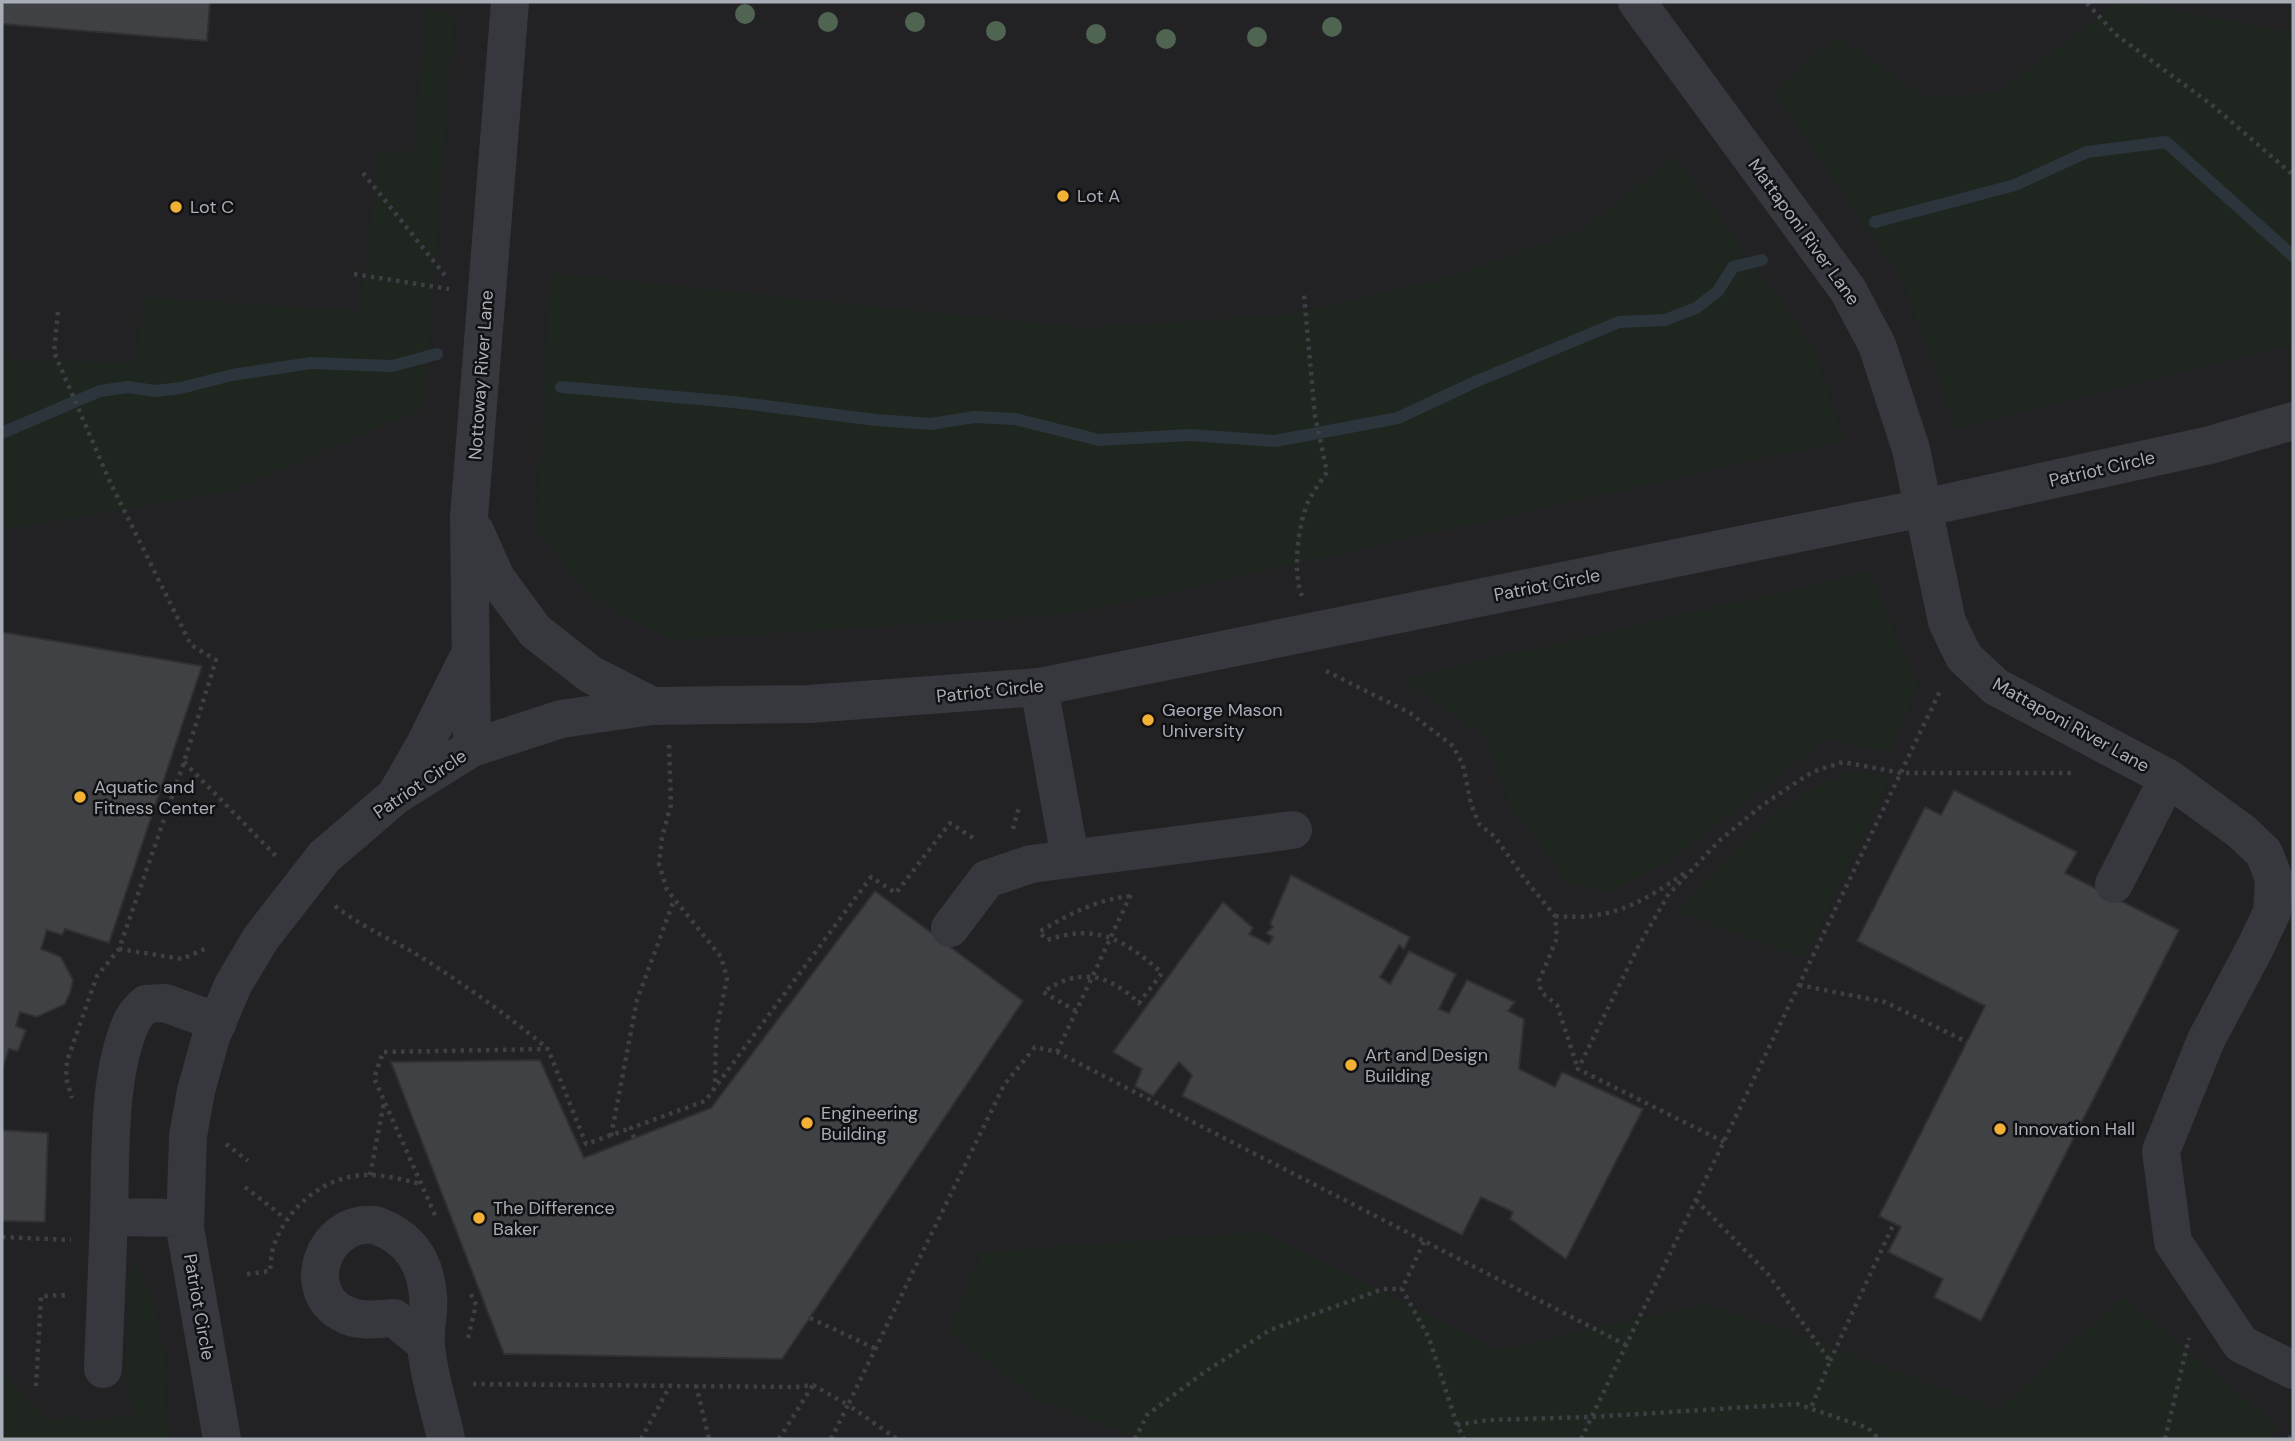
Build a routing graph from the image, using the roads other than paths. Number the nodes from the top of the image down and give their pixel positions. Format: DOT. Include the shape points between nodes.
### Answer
graph roads {
  1 [pos="510,2"];
  2 [pos="1637,2"];
  3 [pos="2293,421"];
  4 [pos="1923,508"];
  5 [pos="470,517"];
  6 [pos="471,652"];
  7 [pos="1039,687"];
  8 [pos="660,720"];
  9 [pos="472,748"];
  10 [pos="2168,778"];
  11 [pos="395,796"];
  12 [pos="1293,830"];
  13 [pos="1070,858"];
  14 [pos="2114,884"];
  15 [pos="950,928"];
  16 [pos="218,1022"];
  17 [pos="109,1217"];
  18 [pos="185,1218"];
  19 [pos="426,1344"];
  20 [pos="103,1369"];
  21 [pos="2293,1370"];
  22 [pos="222,1439"];
  23 [pos="446,1439"];
  1 -- 5 [label="street, Nottoway River Lane"];
  2 -- 4 [label="street, Mattaponi River Lane" via="1849,290 1877,345 1912,449"];
  3 -- 4 [label="street, Patriot Circle" via="2210,445"];
  4 -- 7 [label="street, Patriot Circle"];
  4 -- 10 [label="street, Mattaponi River Lane" via="1947,622 1964,657 1996,687"];
  5 -- 6 [label="street, Nottoway River Lane"];
  5 -- 8 [label="street" via="496,578 535,631"];
  6 -- 9 [label="street, Nottoway River Lane"];
  6 -- 11 [label="street"];
  7 -- 8 [label="street, Patriot Circle"];
  7 -- 13 [label="street"];
  8 -- 9 [label="street, Patriot Circle" via="561,719"];
  9 -- 11 [label="street, Patriot Circle"];
  10 -- 14 [label="street"];
  10 -- 21 [label="street, Mattaponi River Lane" via="2242,832 2264,853 2274,879 2272,912 2206,1040 2161,1151 2173,1242 2241,1344"];
  11 -- 16 [label="street, Patriot Circle" via="324,857 261,938 233,985"];
  12 -- 13 [label="street"];
  13 -- 15 [label="street" via="1031,864 986,879"];
  16 -- 17 [label="street" via="165,1003 146,1004 133,1018 120,1058 112,1118"];
  16 -- 18 [label="street, Patriot Circle" via="196,1091 188,1136"];
  17 -- 18 [label="street"];
  17 -- 20 [label="street"];
  18 -- 22 [label="street, Patriot Circle"];
  19 -- 23 [label="street"];
}
